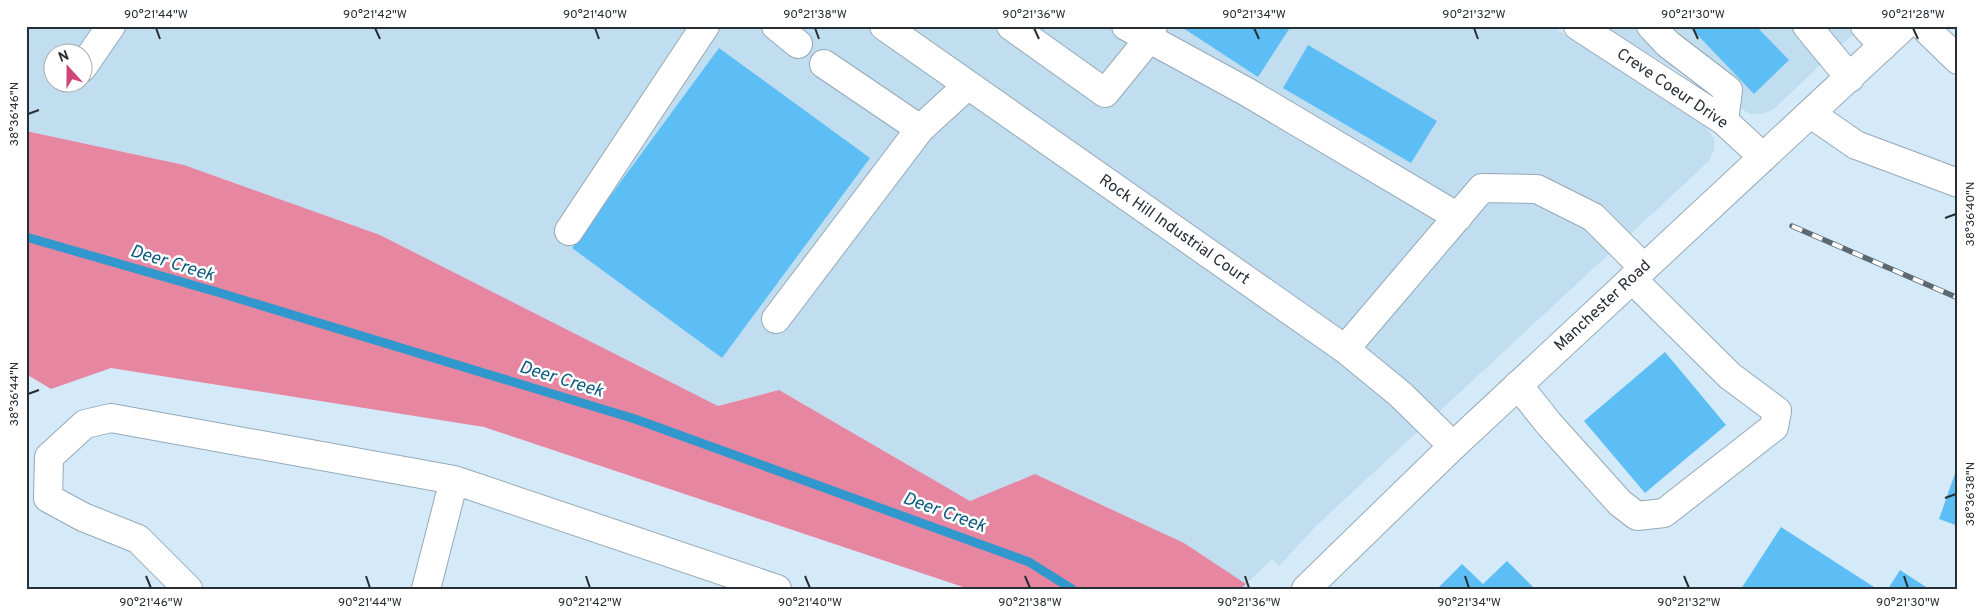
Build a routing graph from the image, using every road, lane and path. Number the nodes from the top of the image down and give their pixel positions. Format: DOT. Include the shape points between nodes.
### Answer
graph roads {
  1 [pos="111,26"];
  2 [pos="704,26"];
  3 [pos="776,26"];
  4 [pos="884,26"];
  5 [pos="1011,26"];
  6 [pos="1578,26"];
  7 [pos="1651,26"];
  8 [pos="1806,26"];
  9 [pos="1865,26"];
  10 [pos="1904,26"];
  11 [pos="1923,26"];
  12 [pos="1143,30"];
  13 [pos="798,44"];
  14 [pos="1883,46"];
  15 [pos="92,53"];
  16 [pos="1958,60"];
  17 [pos="824,64"];
  18 [pos="1850,78"];
  19 [pos="968,86"];
  20 [pos="1811,114"];
  21 [pos="1724,121"];
  22 [pos="920,129"];
  23 [pos="1763,157"];
  24 [pos="1958,183"];
  25 [pos="1458,218"];
  26 [pos="569,231"];
  27 [pos="1638,274"];
  28 [pos="776,319"];
  29 [pos="1345,350"];
  30 [pos="1518,386"];
  31 [pos="1453,446"];
  32 [pos="454,480"];
  33 [pos="188,589"];
  34 [pos="426,589"];
  35 [pos="777,589"];
  36 [pos="1306,589"];
  1 -- 15 [label="street"];
  2 -- 26 [label="street"];
  3 -- 13 [label="street"];
  4 -- 19 [label="street, Rock Hill Industrial Court"];
  5 -- 12 [label="street" via="1105,93"];
  6 -- 21 [label="street, Creve Coeur Drive"];
  7 -- 21 [label="street" via="1668,44 1728,90"];
  8 -- 18 [label="street"];
  9 -- 14 [label="street"];
  10 -- 14 [label="street, Manchester Road"];
  11 -- 16 [label="street"];
  12 -- 25 [label="street"];
  14 -- 18 [label="street, Manchester Road"];
  17 -- 22 [label="street"];
  18 -- 20 [label="street, Manchester Road"];
  19 -- 22 [label="street"];
  19 -- 29 [label="street, Rock Hill Industrial Court"];
  20 -- 23 [label="street, Manchester Road"];
  20 -- 24 [label="street" via="1856,145"];
  21 -- 23 [label="street, Creve Coeur Drive"];
  22 -- 28 [label="street"];
  23 -- 27 [label="street, Manchester Road"];
  25 -- 27 [label="street" via="1482,188 1537,188 1594,217"];
  25 -- 29 [label="street"];
  27 -- 30 [label="street, Manchester Road"];
  27 -- 30 [label="street" via="1730,376 1777,411 1774,427 1664,513 1637,516 1620,503"];
  29 -- 31 [label="street, Rock Hill Industrial Court" via="1400,394"];
  30 -- 31 [label="street, Manchester Road"];
  31 -- 36 [label="street, Manchester Road"];
  32 -- 33 [label="street" via="110,418 85,424 49,458 48,498 83,517 138,539"];
  32 -- 34 [label="street"];
  32 -- 35 [label="street"];
}
